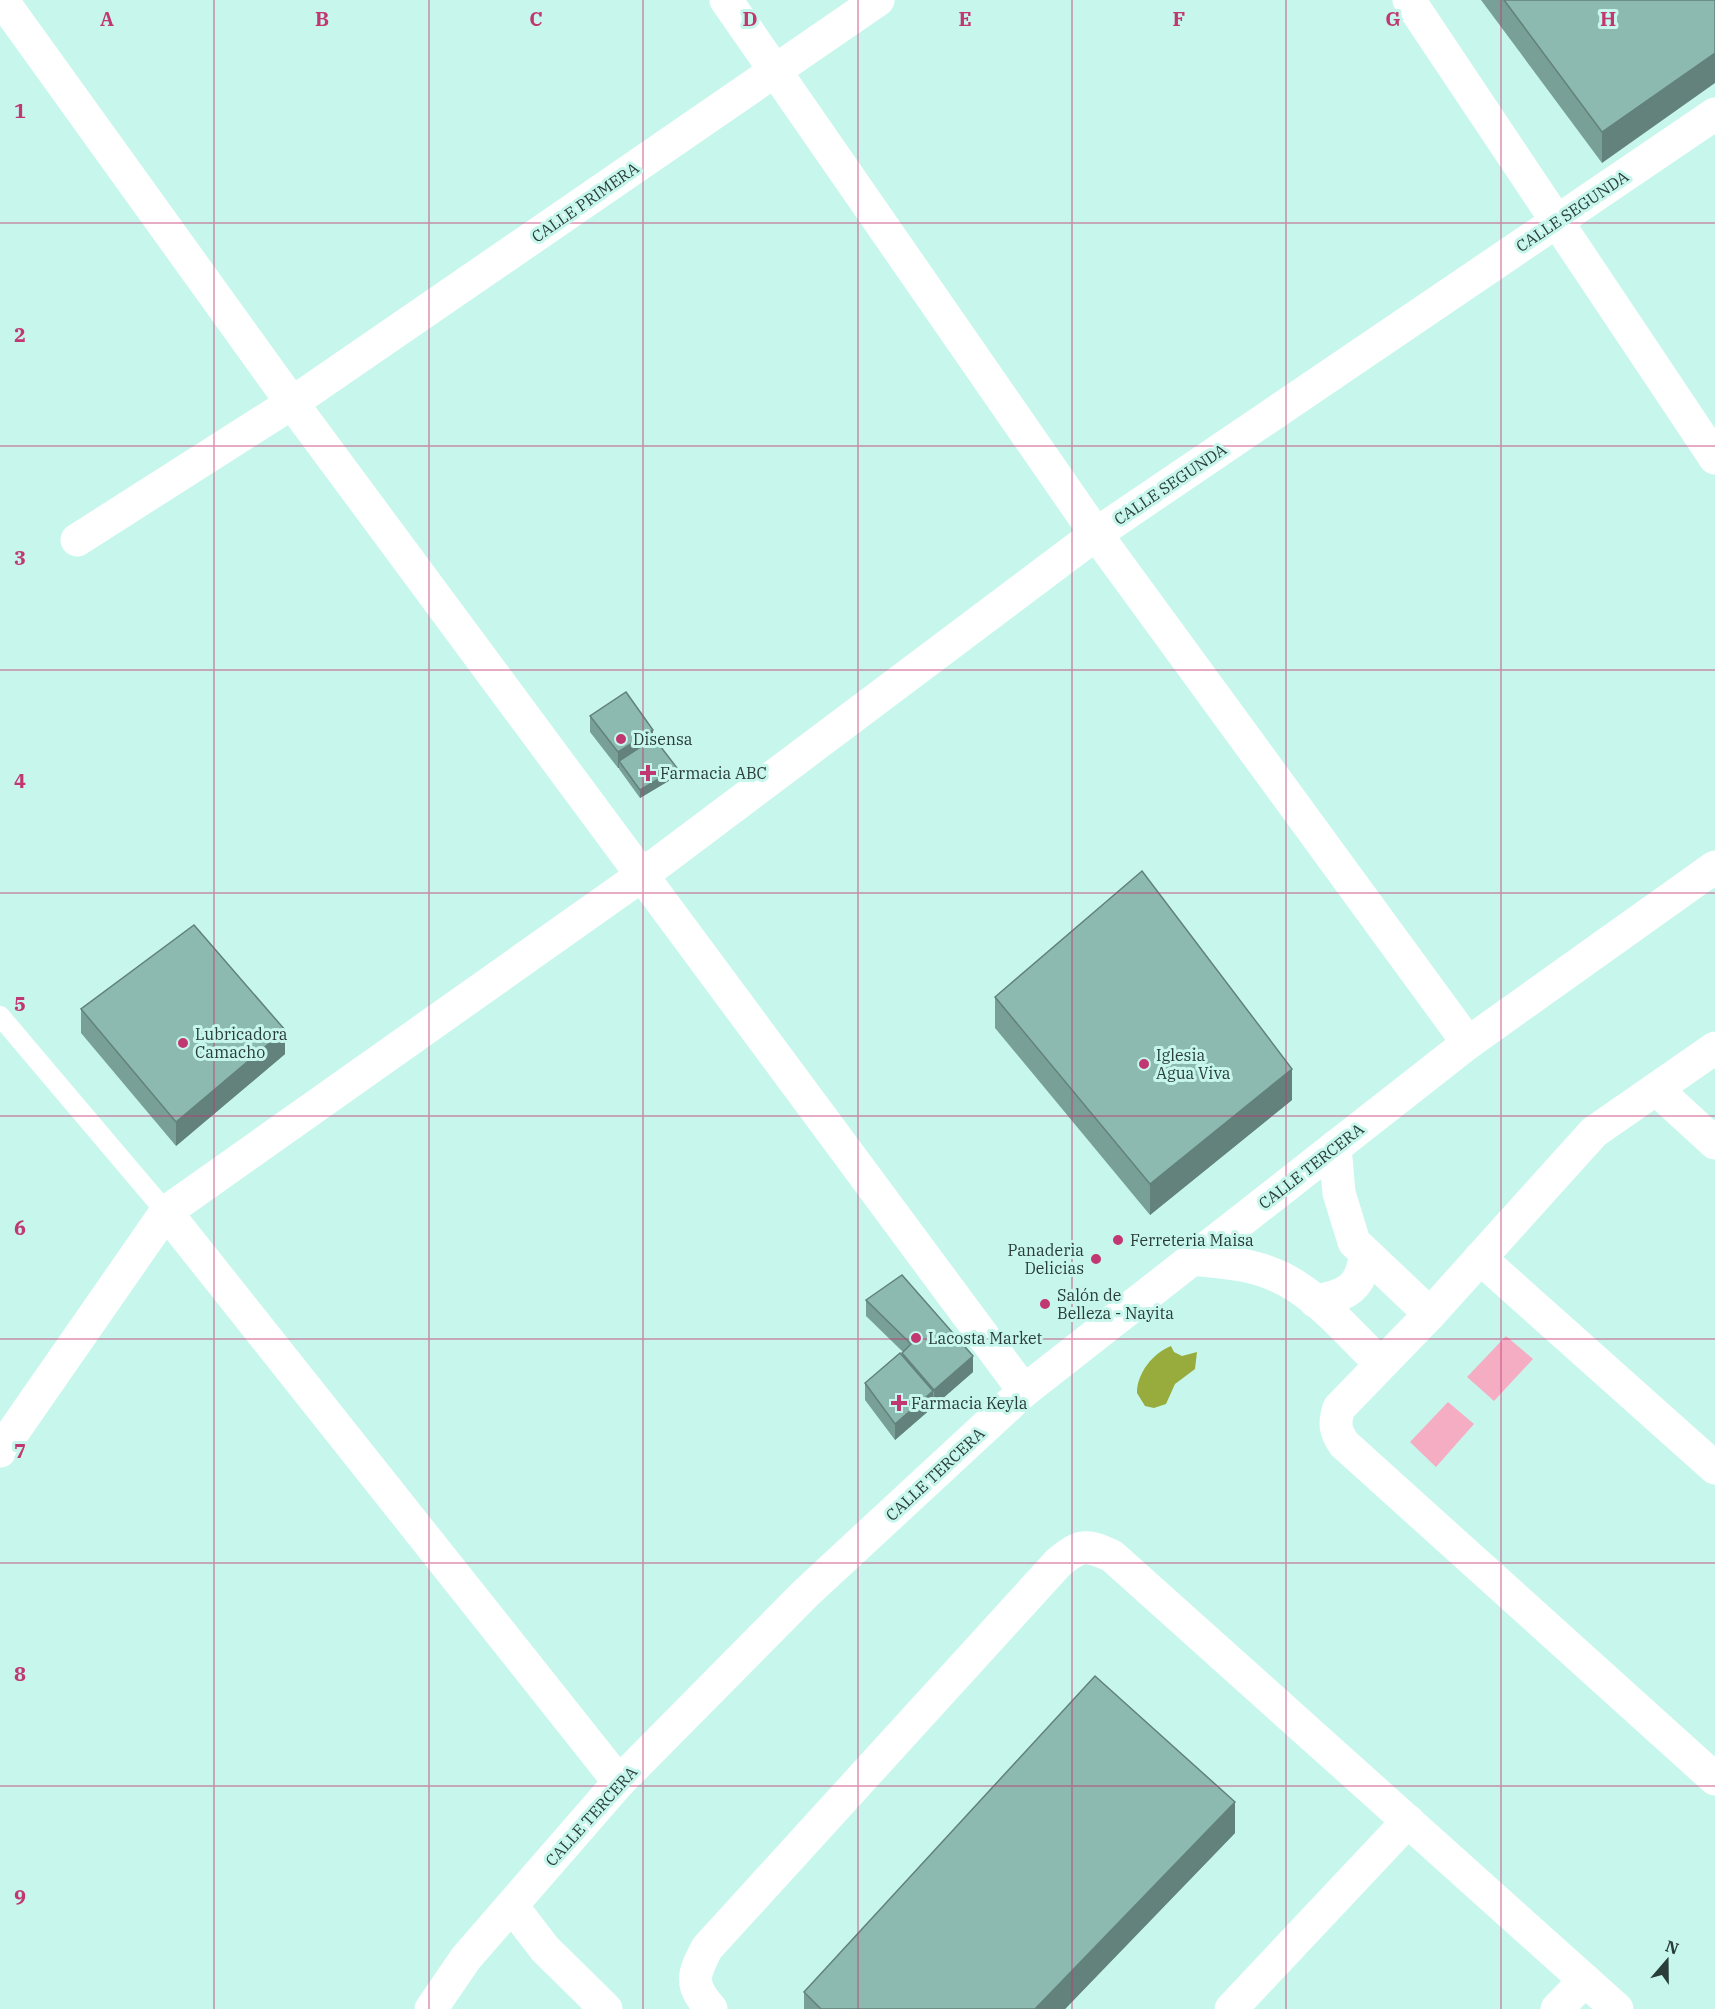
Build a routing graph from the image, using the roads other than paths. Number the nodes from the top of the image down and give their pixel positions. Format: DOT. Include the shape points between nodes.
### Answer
graph roads {
  1 [pos="2,0"];
  2 [pos="726,0"];
  3 [pos="878,0"];
  4 [pos="1409,0"];
  5 [pos="775,71"];
  6 [pos="1715,114"];
  7 [pos="1556,223"];
  8 [pos="292,403"];
  9 [pos="1715,458"];
  10 [pos="1096,534"];
  11 [pos="77,540"];
  12 [pos="1715,867"];
  13 [pos="641,876"];
  14 [pos="0,1016"];
  15 [pos="1468,1043"];
  16 [pos="1715,1048"];
  17 [pos="1656,1089"];
  18 [pos="1715,1143"];
  19 [pos="1335,1147"];
  20 [pos="166,1212"];
  21 [pos="1365,1255"];
  22 [pos="1480,1258"];
  23 [pos="1192,1259"];
  24 [pos="1315,1301"];
  25 [pos="1430,1314"];
  26 [pos="1380,1363"];
  27 [pos="1024,1391"];
  28 [pos="0,1451"];
  29 [pos="1715,1468"];
  30 [pos="1715,1779"];
  31 [pos="619,1782"];
  32 [pos="1408,1821"];
  33 [pos="512,1906"];
  34 [pos="1585,1980"];
  35 [pos="431,2009"];
  36 [pos="606,2009"];
  37 [pos="711,2009"];
  38 [pos="1231,2009"];
  39 [pos="1557,2009"];
  40 [pos="1617,2009"];
  1 -- 8 [label="street"];
  2 -- 5 [label="street"];
  3 -- 5 [label="street, CALLE PRIMERA"];
  4 -- 7 [label="street"];
  5 -- 8 [label="street, CALLE PRIMERA"];
  5 -- 10 [label="street"];
  6 -- 7 [label="street, CALLE SEGUNDA"];
  7 -- 9 [label="street"];
  7 -- 10 [label="street, CALLE SEGUNDA"];
  8 -- 11 [label="street, CALLE PRIMERA"];
  8 -- 13 [label="street"];
  10 -- 13 [label="street, CALLE SEGUNDA"];
  10 -- 15 [label="street"];
  12 -- 15 [label="street, CALLE TERCERA"];
  13 -- 20 [label="street, CALLE SEGUNDA"];
  13 -- 27 [label="street"];
  14 -- 20 [label="lane"];
  15 -- 19 [label="street, CALLE TERCERA"];
  16 -- 17 [label="street"];
  17 -- 18 [label="street"];
  17 -- 22 [label="street" via="1594,1132"];
  19 -- 21 [label="street" via="1345,1218 1354,1242"];
  19 -- 23 [label="street, CALLE TERCERA"];
  20 -- 28 [label="street, CALLE SEGUNDA"];
  20 -- 31 [label="street"];
  21 -- 24 [label="street" via="1363,1272 1349,1291"];
  21 -- 25 [label="street"];
  22 -- 25 [label="street"];
  22 -- 29 [label="street"];
  23 -- 24 [label="street" via="1270,1273"];
  23 -- 27 [label="street, CALLE TERCERA"];
  24 -- 26 [label="street"];
  25 -- 26 [label="street"];
  26 -- 30 [label="street" via="1339,1408 1336,1433 1344,1444"];
  27 -- 31 [label="street, CALLE TERCERA" via="806,1593"];
  31 -- 33 [label="street, CALLE TERCERA"];
  32 -- 34 [label="street"];
  32 -- 37 [label="street" via="1112,1556 1092,1546 1074,1549 707,1948 695,1972 696,1988"];
  32 -- 38 [label="street"];
  33 -- 35 [label="street, CALLE TERCERA" via="466,1958"];
  33 -- 36 [label="street" via="545,1948"];
  34 -- 39 [label="street"];
  34 -- 40 [label="street"];
}
